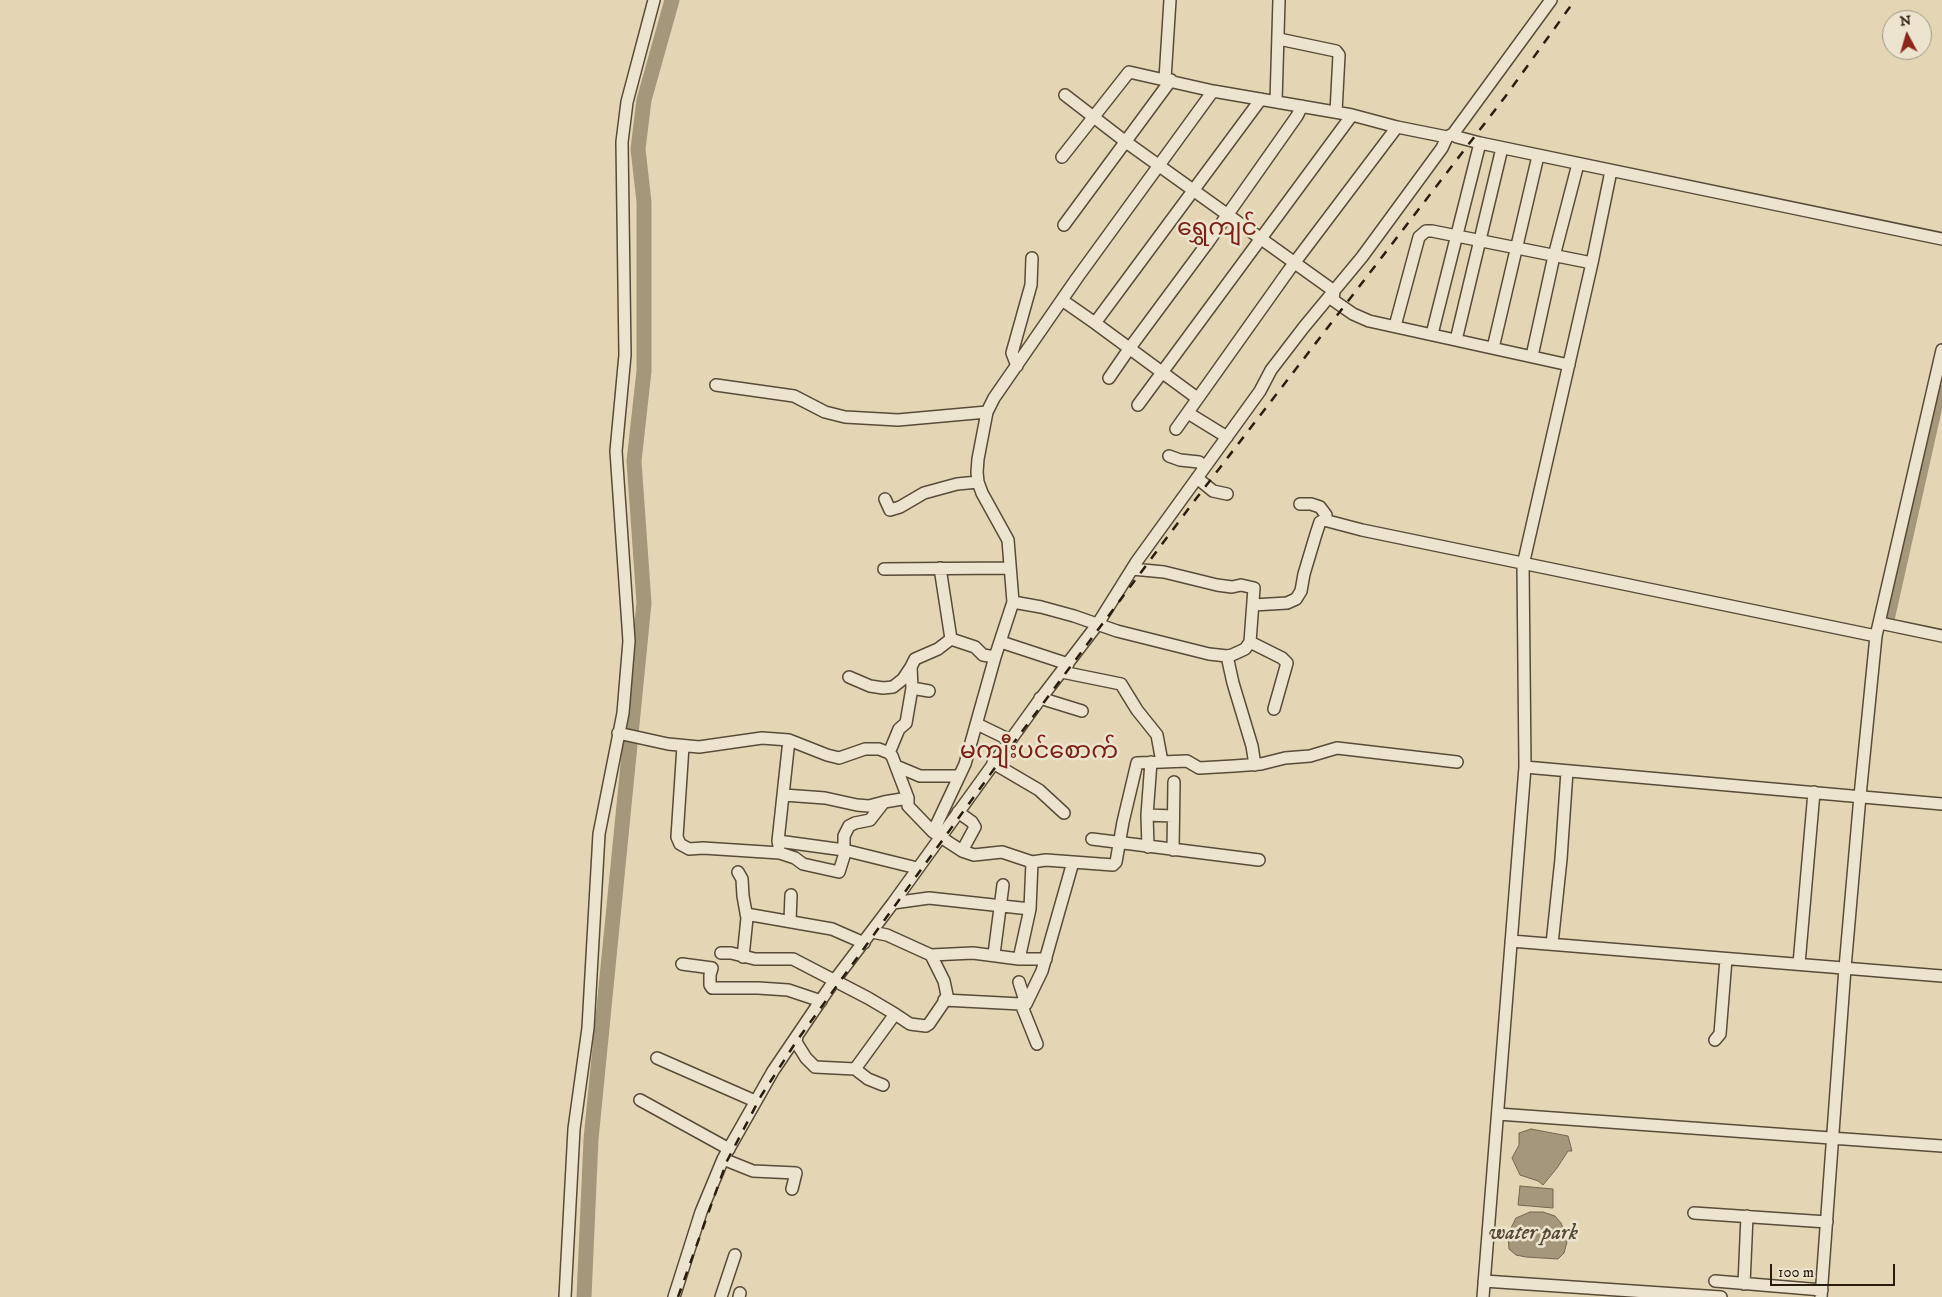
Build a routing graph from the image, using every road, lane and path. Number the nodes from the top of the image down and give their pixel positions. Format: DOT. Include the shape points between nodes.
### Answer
graph roads {
  1 [pos="654,0"];
  2 [pos="1170,0"];
  3 [pos="1280,0"];
  4 [pos="1551,0"];
  5 [pos="1279,39"];
  6 [pos="1168,79"];
  7 [pos="1213,91"];
  8 [pos="1064,95"];
  9 [pos="1261,99"];
  10 [pos="1276,102"];
  11 [pos="1302,106"];
  12 [pos="1336,112"];
  13 [pos="1352,115"];
  14 [pos="1094,118"];
  15 [pos="1397,127"];
  16 [pos="1450,135"];
  17 [pos="1126,142"];
  18 [pos="1480,143"];
  19 [pos="1502,148"];
  20 [pos="1538,156"];
  21 [pos="1062,157"];
  22 [pos="1578,164"];
  23 [pos="1158,165"];
  24 [pos="1611,171"];
  25 [pos="1194,191"];
  26 [pos="1227,214"];
  27 [pos="1064,225"];
  28 [pos="1457,236"];
  29 [pos="1261,238"];
  30 [pos="1942,239"];
  31 [pos="1480,241"];
  32 [pos="1516,248"];
  33 [pos="1554,256"];
  34 [pos="1032,258"];
  35 [pos="1295,263"];
  36 [pos="1592,263"];
  37 [pos="1334,291"];
  38 [pos="1062,300"];
  39 [pos="1095,323"];
  40 [pos="1395,326"];
  41 [pos="1432,334"];
  42 [pos="1456,340"];
  43 [pos="1493,348"];
  44 [pos="1129,349"];
  45 [pos="1942,350"];
  46 [pos="1532,356"];
  47 [pos="1569,365"];
  48 [pos="1017,366"];
  49 [pos="1162,372"];
  50 [pos="1109,378"];
  51 [pos="716,386"];
  52 [pos="1197,398"];
  53 [pos="1138,405"];
  54 [pos="987,412"];
  55 [pos="1188,413"];
  56 [pos="1176,429"];
  57 [pos="1226,437"];
  58 [pos="1169,456"];
  59 [pos="1204,467"];
  60 [pos="1197,478"];
  61 [pos="978,482"];
  62 [pos="1227,494"];
  63 [pos="885,499"];
  64 [pos="1300,504"];
  65 [pos="1324,520"];
  66 [pos="1524,562"];
  67 [pos="940,568"];
  68 [pos="1009,568"];
  69 [pos="884,569"];
  70 [pos="1132,569"];
  71 [pos="1013,602"];
  72 [pos="1254,605"];
  73 [pos="1880,623"];
  74 [pos="1097,624"];
  75 [pos="1876,636"];
  76 [pos="1942,636"];
  77 [pos="951,639"];
  78 [pos="1001,642"];
  79 [pos="1250,642"];
  80 [pos="1227,656"];
  81 [pos="995,657"];
  82 [pos="911,667"];
  83 [pos="1065,668"];
  84 [pos="849,677"];
  85 [pos="912,688"];
  86 [pos="929,691"];
  87 [pos="1040,698"];
  88 [pos="1274,709"];
  89 [pos="1082,711"];
  90 [pos="977,724"];
  91 [pos="622,734"];
  92 [pos="790,740"];
  93 [pos="1010,740"];
  94 [pos="683,746"];
  95 [pos="888,753"];
  96 [pos="1156,762"];
  97 [pos="1457,762"];
  98 [pos="993,763"];
  99 [pos="965,764"];
  100 [pos="1255,764"];
  101 [pos="896,766"];
  102 [pos="1525,767"];
  103 [pos="1567,771"];
  104 [pos="985,773"];
  105 [pos="959,776"];
  106 [pos="1174,782"];
  107 [pos="1814,792"];
  108 [pos="784,795"];
  109 [pos="1860,796"];
  110 [pos="908,798"];
  111 [pos="884,802"];
  112 [pos="1942,804"];
  113 [pos="958,812"];
  114 [pos="1064,813"];
  115 [pos="1147,815"];
  116 [pos="1173,816"];
  117 [pos="937,835"];
  118 [pos="1092,839"];
  119 [pos="778,841"];
  120 [pos="1120,844"];
  121 [pos="1148,847"];
  122 [pos="844,850"];
  123 [pos="1173,850"];
  124 [pos="962,852"];
  125 [pos="780,853"];
  126 [pos="1260,860"];
  127 [pos="1032,862"];
  128 [pos="1073,862"];
  129 [pos="917,868"];
  130 [pos="738,872"];
  131 [pos="1003,885"];
  132 [pos="791,895"];
  133 [pos="893,903"];
  134 [pos="1000,906"];
  135 [pos="1030,909"];
  136 [pos="746,914"];
  137 [pos="790,921"];
  138 [pos="872,932"];
  139 [pos="1511,941"];
  140 [pos="864,943"];
  141 [pos="1552,944"];
  142 [pos="721,953"];
  143 [pos="994,954"];
  144 [pos="931,956"];
  145 [pos="744,958"];
  146 [pos="1019,959"];
  147 [pos="1046,959"];
  148 [pos="1726,959"];
  149 [pos="682,964"];
  150 [pos="1799,964"];
  151 [pos="1846,968"];
  152 [pos="1942,976"];
  153 [pos="834,981"];
  154 [pos="1019,982"];
  155 [pos="944,1000"];
  156 [pos="821,1001"];
  157 [pos="1024,1004"];
  158 [pos="895,1014"];
  159 [pos="797,1036"];
  160 [pos="1715,1040"];
  161 [pos="1037,1044"];
  162 [pos="657,1058"];
  163 [pos="855,1069"];
  164 [pos="883,1085"];
  165 [pos="640,1100"];
  166 [pos="755,1101"];
  167 [pos="1498,1114"];
  168 [pos="1834,1139"];
  169 [pos="1942,1146"];
  170 [pos="726,1154"];
  171 [pos="792,1188"];
  172 [pos="1694,1213"];
  173 [pos="1747,1216"];
  174 [pos="1827,1222"];
  175 [pos="735,1255"];
  176 [pos="1484,1281"];
  177 [pos="1715,1281"];
  178 [pos="1744,1284"];
  179 [pos="1822,1294"];
  180 [pos="565,1297"];
  181 [pos="674,1297"];
  182 [pos="721,1297"];
  183 [pos="1483,1297"];
  184 [pos="1721,1297"];
  1 -- 91 [label="street" via="627,102 622,142 626,355 616,450 629,641"];
  2 -- 6 [label="street"];
  3 -- 5 [label="street"];
  4 -- 16 [label="street"];
  5 -- 10 [label="street"];
  5 -- 12 [label="street" via="1336,51 1339,55"];
  6 -- 7 [label="street"];
  6 -- 14 [label="street" via="1129,72"];
  6 -- 17 [label="street"];
  7 -- 9 [label="street"];
  7 -- 23 [label="street"];
  8 -- 14 [label="street"];
  9 -- 10 [label="street"];
  9 -- 25 [label="street"];
  10 -- 11 [label="street"];
  11 -- 12 [label="street"];
  11 -- 26 [label="street"];
  12 -- 13 [label="street"];
  13 -- 15 [label="street"];
  13 -- 29 [label="street"];
  14 -- 17 [label="street"];
  14 -- 21 [label="street"];
  15 -- 16 [label="street"];
  15 -- 35 [label="street"];
  16 -- 18 [label="street"];
  16 -- 37 [label="street"];
  17 -- 23 [label="street"];
  17 -- 27 [label="street"];
  18 -- 19 [label="street"];
  18 -- 28 [label="street"];
  19 -- 20 [label="street"];
  19 -- 31 [label="street"];
  20 -- 22 [label="street"];
  20 -- 32 [label="street"];
  22 -- 24 [label="street"];
  22 -- 33 [label="street"];
  23 -- 25 [label="street"];
  23 -- 38 [label="street"];
  24 -- 30 [label="street"];
  24 -- 36 [label="street"];
  25 -- 26 [label="street"];
  25 -- 39 [label="street"];
  26 -- 29 [label="street"];
  26 -- 44 [label="street"];
  28 -- 31 [label="street"];
  28 -- 40 [label="street" via="1432,231 1423,232 1419,237"];
  28 -- 41 [label="street"];
  29 -- 35 [label="street"];
  29 -- 49 [label="street"];
  31 -- 32 [label="street"];
  31 -- 42 [label="street"];
  32 -- 33 [label="street"];
  32 -- 43 [label="street"];
  33 -- 36 [label="street"];
  33 -- 46 [label="street"];
  34 -- 48 [label="street" via="1031,285 1012,353"];
  35 -- 37 [label="street"];
  35 -- 52 [label="street"];
  36 -- 47 [label="street"];
  37 -- 40 [label="street" via="1333,300 1353,314"];
  37 -- 57 [label="street" via="1271,370 1260,391"];
  38 -- 39 [label="street"];
  38 -- 48 [label="street"];
  39 -- 44 [label="street"];
  40 -- 41 [label="street"];
  41 -- 42 [label="street"];
  42 -- 43 [label="street"];
  43 -- 46 [label="street"];
  44 -- 49 [label="street"];
  44 -- 50 [label="street"];
  45 -- 73 [label="street"];
  46 -- 47 [label="street"];
  47 -- 66 [label="street"];
  48 -- 54 [label="street"];
  49 -- 52 [label="street"];
  49 -- 53 [label="street"];
  51 -- 54 [label="street" via="794,396 825,412 845,417 898,420"];
  52 -- 55 [label="street"];
  54 -- 61 [label="street" via="981,436"];
  55 -- 56 [label="street"];
  55 -- 57 [label="street"];
  57 -- 59 [label="street"];
  58 -- 59 [label="street" via="1199,462"];
  59 -- 60 [label="street"];
  60 -- 62 [label="street" via="1213,491"];
  60 -- 70 [label="street"];
  61 -- 63 [label="street" via="924,493 890,510"];
  61 -- 68 [label="street" via="1008,540"];
  64 -- 65 [label="street" via="1320,508 1326,515"];
  65 -- 66 [label="street"];
  65 -- 72 [label="street" via="1320,522 1296,599 1287,603"];
  66 -- 75 [label="street"];
  66 -- 102 [label="street"];
  67 -- 68 [label="street"];
  67 -- 69 [label="street"];
  67 -- 77 [label="street"];
  68 -- 71 [label="street"];
  70 -- 72 [label="street" via="1164,572 1217,585 1254,588"];
  70 -- 74 [label="street"];
  71 -- 74 [label="street"];
  71 -- 78 [label="street"];
  72 -- 79 [label="street"];
  73 -- 75 [label="street"];
  73 -- 76 [label="street"];
  74 -- 80 [label="street"];
  74 -- 83 [label="street"];
  75 -- 109 [label="street"];
  77 -- 81 [label="street" via="975,647 983,655"];
  77 -- 82 [label="street" via="915,659"];
  78 -- 81 [label="street"];
  78 -- 83 [label="street"];
  79 -- 80 [label="street" via="1245,649"];
  79 -- 88 [label="street" via="1287,663"];
  80 -- 100 [label="street"];
  81 -- 90 [label="street"];
  82 -- 84 [label="street" via="893,687 870,686"];
  82 -- 85 [label="street"];
  83 -- 87 [label="street"];
  83 -- 96 [label="street" via="1121,684 1157,736"];
  85 -- 86 [label="street"];
  85 -- 95 [label="street" via="906,723 899,729"];
  87 -- 89 [label="street"];
  87 -- 93 [label="street"];
  90 -- 93 [label="street"];
  90 -- 99 [label="street"];
  91 -- 94 [label="street"];
  91 -- 180 [label="street" via="599,834 588,1028 574,1129"];
  92 -- 94 [label="street" via="762,738 699,747"];
  92 -- 95 [label="street" via="839,758 865,749"];
  92 -- 108 [label="street"];
  93 -- 98 [label="street"];
  94 -- 125 [label="street" via="677,832 680,844 689,849"];
  95 -- 101 [label="street"];
  96 -- 100 [label="street" via="1187,762 1199,768"];
  96 -- 115 [label="street"];
  96 -- 120 [label="street" via="1136,764"];
  97 -- 100 [label="street" via="1337,748 1310,756"];
  98 -- 104 [label="street"];
  98 -- 114 [label="street" via="1039,790"];
  99 -- 104 [label="street"];
  99 -- 105 [label="street"];
  101 -- 105 [label="street" via="920,776"];
  101 -- 110 [label="street"];
  102 -- 103 [label="street"];
  102 -- 139 [label="street"];
  103 -- 107 [label="street"];
  103 -- 141 [label="street"];
  104 -- 113 [label="street"];
  105 -- 117 [label="street"];
  106 -- 116 [label="street"];
  107 -- 109 [label="street"];
  107 -- 150 [label="street"];
  108 -- 111 [label="street" via="869,806"];
  108 -- 119 [label="street"];
  109 -- 112 [label="street"];
  109 -- 151 [label="street"];
  110 -- 111 [label="street"];
  110 -- 117 [label="street" via="908,806"];
  111 -- 122 [label="street" via="870,820 849,826 844,836"];
  113 -- 117 [label="street"];
  113 -- 124 [label="street" via="975,827"];
  115 -- 116 [label="street"];
  115 -- 121 [label="street"];
  116 -- 123 [label="street"];
  117 -- 124 [label="street"];
  117 -- 129 [label="street"];
  118 -- 120 [label="street"];
  119 -- 122 [label="street"];
  119 -- 125 [label="street"];
  120 -- 121 [label="street"];
  120 -- 128 [label="street" via="1115,864"];
  121 -- 123 [label="street"];
  122 -- 125 [label="street" via="839,872 803,864"];
  122 -- 129 [label="street"];
  123 -- 126 [label="street"];
  124 -- 127 [label="street" via="974,856 1002,852"];
  127 -- 128 [label="street"];
  127 -- 135 [label="street"];
  128 -- 147 [label="street"];
  129 -- 133 [label="street"];
  130 -- 136 [label="street" via="742,879"];
  131 -- 134 [label="street"];
  132 -- 137 [label="street"];
  133 -- 134 [label="street" via="929,898"];
  133 -- 138 [label="street"];
  134 -- 135 [label="street"];
  134 -- 143 [label="street"];
  135 -- 146 [label="street"];
  136 -- 137 [label="street"];
  136 -- 145 [label="street"];
  137 -- 140 [label="street" via="832,929"];
  138 -- 140 [label="street"];
  138 -- 144 [label="street"];
  139 -- 141 [label="street"];
  139 -- 167 [label="street"];
  140 -- 153 [label="street"];
  141 -- 148 [label="street"];
  142 -- 145 [label="street"];
  143 -- 144 [label="street"];
  143 -- 146 [label="street"];
  144 -- 155 [label="street" via="944,981"];
  145 -- 153 [label="street" via="793,959"];
  146 -- 147 [label="street"];
  147 -- 157 [label="street"];
  148 -- 150 [label="street"];
  148 -- 160 [label="street" via="1720,1034"];
  149 -- 156 [label="street" via="712,968 712,988 788,990"];
  150 -- 151 [label="street"];
  151 -- 152 [label="street"];
  151 -- 168 [label="street"];
  153 -- 156 [label="street"];
  153 -- 158 [label="street"];
  154 -- 157 [label="street"];
  155 -- 157 [label="street"];
  155 -- 158 [label="street" via="926,1026 910,1024"];
  156 -- 159 [label="street"];
  157 -- 161 [label="street"];
  158 -- 163 [label="street"];
  159 -- 163 [label="street" via="796,1042 815,1067"];
  159 -- 166 [label="street"];
  162 -- 166 [label="street"];
  163 -- 164 [label="street"];
  165 -- 170 [label="street"];
  166 -- 170 [label="street"];
  167 -- 168 [label="street"];
  167 -- 176 [label="street"];
  168 -- 169 [label="street"];
  168 -- 174 [label="street"];
  170 -- 171 [label="street" via="753,1171 796,1173"];
  170 -- 181 [label="street" via="701,1212"];
  172 -- 173 [label="street"];
  173 -- 174 [label="street"];
  173 -- 178 [label="street"];
  174 -- 179 [label="street"];
  175 -- 182 [label="street"];
  176 -- 183 [label="street"];
  176 -- 184 [label="street"];
  177 -- 178 [label="street"];
  178 -- 179 [label="street"];
}
